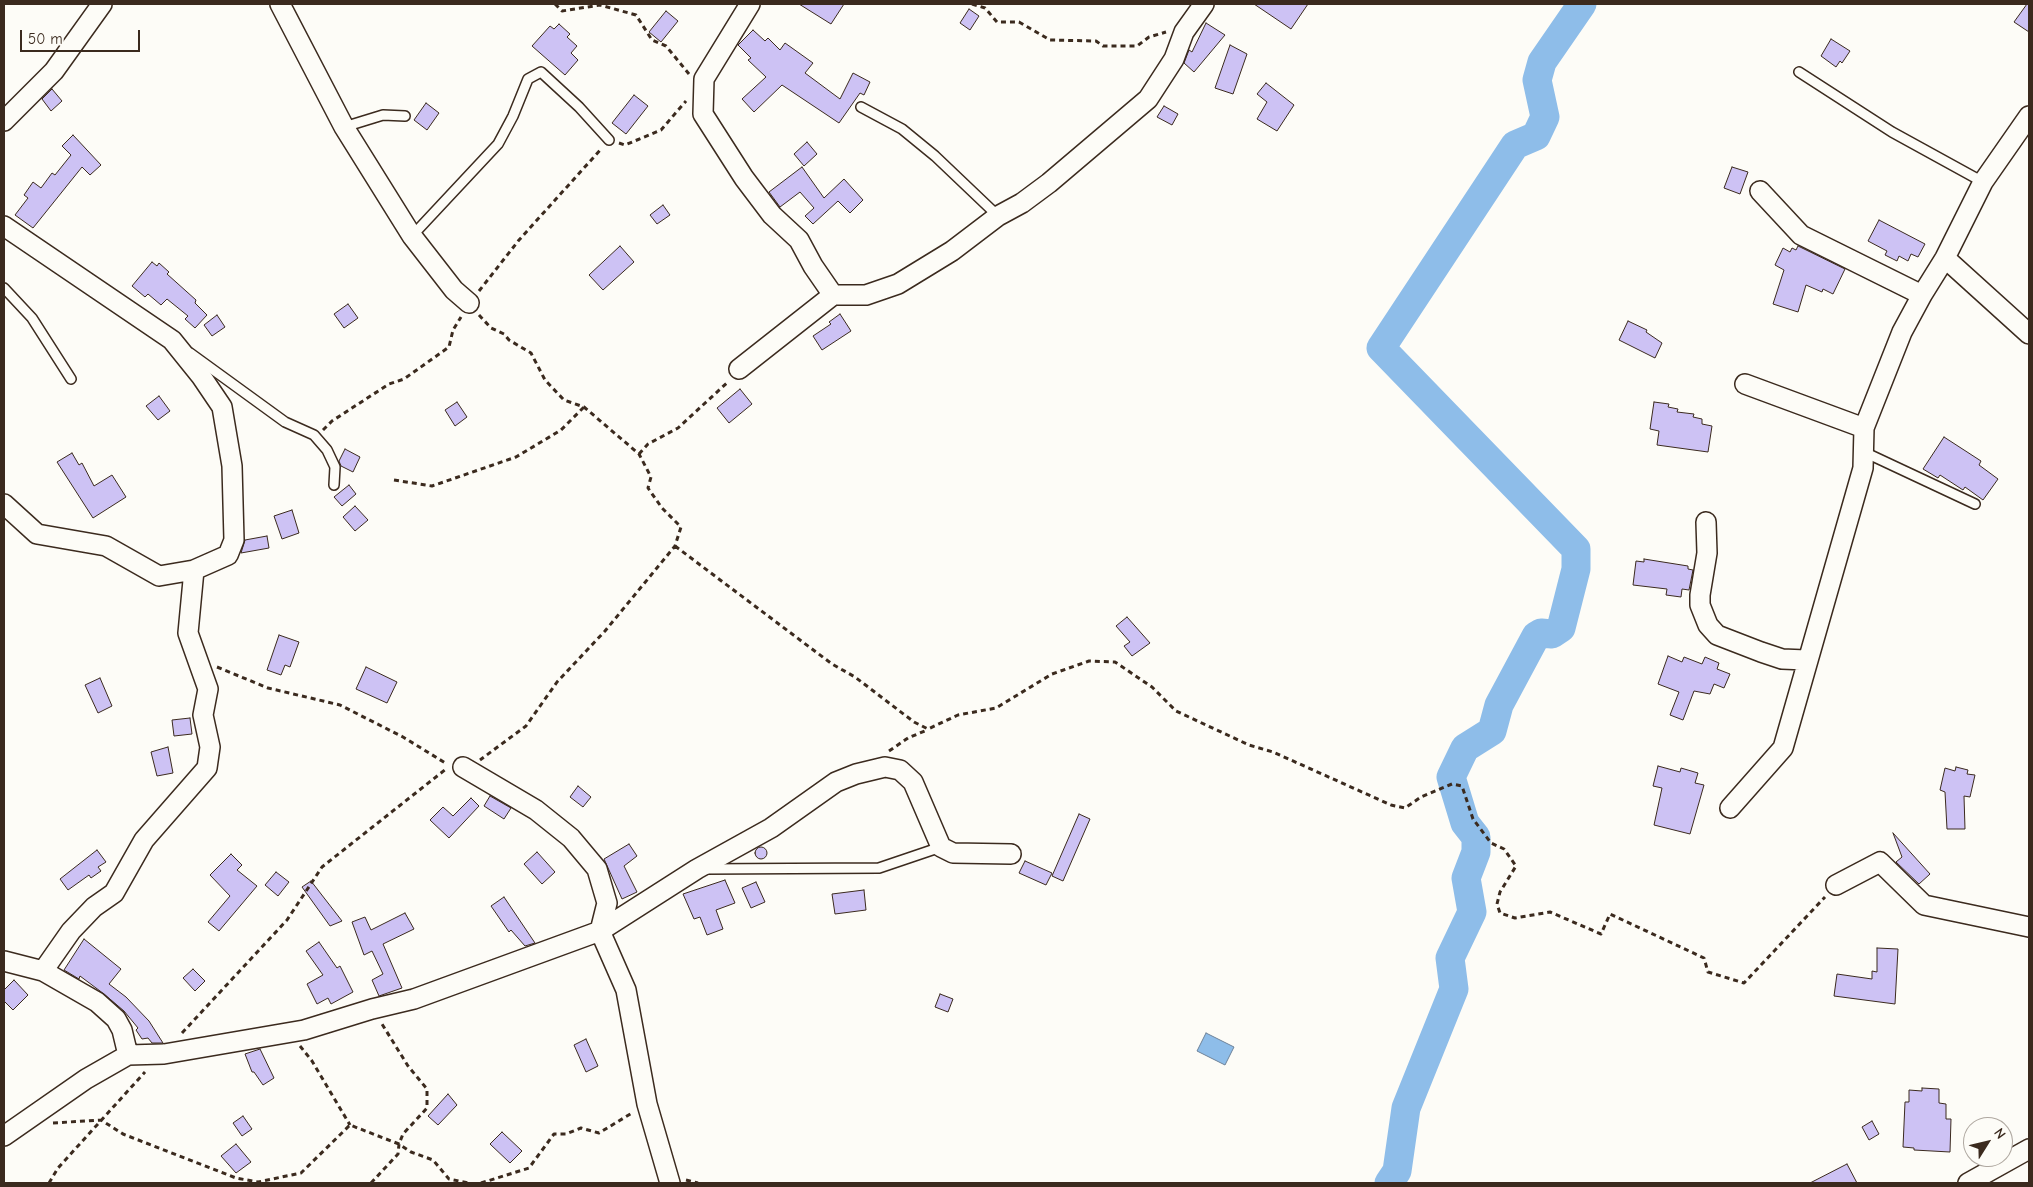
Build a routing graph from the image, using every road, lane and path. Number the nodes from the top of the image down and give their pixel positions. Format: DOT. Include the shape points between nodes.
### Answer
graph roads {
  1 [pos="280,4"];
  2 [pos="555,4"];
  3 [pos="750,4"];
  4 [pos="972,4"];
  5 [pos="1204,4"];
  6 [pos="97,6"];
  7 [pos="1184,32"];
  8 [pos="1799,72"];
  9 [pos="704,79"];
  10 [pos="861,107"];
  11 [pos="405,116"];
  12 [pos="2029,116"];
  13 [pos="4,121"];
  14 [pos="344,127"];
  15 [pos="609,140"];
  16 [pos="1984,182"];
  17 [pos="1760,191"];
  18 [pos="998,216"];
  19 [pos="4,226"];
  20 [pos="412,236"];
  21 [pos="1945,258"];
  22 [pos="4,288"];
  23 [pos="1922,294"];
  24 [pos="833,295"];
  25 [pos="469,304"];
  26 [pos="2029,334"];
  27 [pos="172,340"];
  28 [pos="739,369"];
  29 [pos="71,379"];
  30 [pos="1745,384"];
  31 [pos="584,407"];
  32 [pos="1864,428"];
  33 [pos="314,435"];
  34 [pos="1864,452"];
  35 [pos="639,454"];
  36 [pos="394,480"];
  37 [pos="334,486"];
  38 [pos="4,504"];
  39 [pos="1975,504"];
  40 [pos="1706,522"];
  41 [pos="675,546"];
  42 [pos="194,570"];
  43 [pos="198,659"];
  44 [pos="1806,660"];
  45 [pos="457,766"];
  46 [pos="1730,808"];
  47 [pos="941,847"];
  48 [pos="1011,854"];
  49 [pos="698,869"];
  50 [pos="1836,885"];
  51 [pos="2029,927"];
  52 [pos="600,931"];
  53 [pos="4,961"];
  54 [pos="43,972"];
  55 [pos="372,1009"];
  56 [pos="287,1034"];
  57 [pos="164,1054"];
  58 [pos="128,1055"];
  59 [pos="648,1104"];
  60 [pos="101,1120"];
  61 [pos="51,1123"];
  62 [pos="350,1125"];
  63 [pos="4,1136"];
  64 [pos="399,1144"];
  65 [pos="2029,1150"];
  66 [pos="236,1178"];
  67 [pos="49,1183"];
  68 [pos="243,1183"];
  69 [pos="370,1183"];
  70 [pos="469,1183"];
  71 [pos="482,1183"];
  72 [pos="670,1183"];
  73 [pos="1968,1183"];
  1 -- 14 [label="street"];
  2 -- 9 [label="path" via="562,11 600,5 636,15 652,40 666,46 695,81"];
  3 -- 9 [label="street"];
  4 -- 7 [label="path" via="985,8 998,22 1019,22 1050,40 1096,40 1103,46 1137,46 1149,36"];
  5 -- 7 [label="street"];
  6 -- 13 [label="street" via="54,71"];
  7 -- 18 [label="street" via="1174,59 1148,99 1049,183"];
  8 -- 16 [label="lane" via="1892,132"];
  9 -- 15 [label="path" via="661,130 625,145"];
  9 -- 24 [label="street" via="703,114 772,215 799,240"];
  10 -- 18 [label="lane" via="902,129"];
  11 -- 14 [label="lane" via="383,116"];
  12 -- 16 [label="street"];
  14 -- 20 [label="street"];
  15 -- 20 [label="lane" via="541,72 528,79 498,144"];
  15 -- 25 [label="path" via="519,240"];
  16 -- 21 [label="street"];
  17 -- 23 [label="street" via="1801,235"];
  18 -- 24 [label="street" via="952,251 898,284 866,295"];
  19 -- 27 [label="street"];
  20 -- 25 [label="street" via="454,290"];
  21 -- 23 [label="street"];
  21 -- 26 [label="street"];
  22 -- 29 [label="lane" via="32,318"];
  23 -- 32 [label="street" via="1902,332"];
  24 -- 28 [label="street"];
  25 -- 31 [label="path" via="491,328 531,354 545,380 564,400"];
  25 -- 33 [label="path" via="453,330 449,347"];
  27 -- 33 [label="lane" via="285,422"];
  27 -- 42 [label="street" via="222,407 232,466 234,540 228,555"];
  28 -- 35 [label="path" via="678,428 648,444"];
  30 -- 32 [label="street"];
  31 -- 35 [label="path"];
  31 -- 36 [label="path" via="561,430 516,457 432,486"];
  32 -- 34 [label="street"];
  33 -- 37 [label="lane" via="327,450 335,467"];
  34 -- 39 [label="lane"];
  34 -- 44 [label="street" via="1863,468"];
  35 -- 41 [label="path" via="651,477 648,488 681,527"];
  38 -- 42 [label="street" via="37,534 106,546 159,576"];
  40 -- 44 [label="street" via="1707,553 1700,605 1708,625 1717,635 1761,652 1782,659"];
  41 -- 45 [label="path" via="605,631 557,682 526,726 478,761"];
  41 -- 50 [label="path" via="832,664 928,730 958,714 996,708 1052,674 1089,661 1115,662 1152,687 1176,711 1391,805 1405,808 1421,797 1452,784 1462,786 1473,819 1491,843 1504,849 1516,866 1500,892 1497,904 1500,913 1515,918 1550,912 1601,934 1610,914 1704,958 1708,972 1744,983"];
  42 -- 43 [label="street" via="188,633"];
  43 -- 45 [label="path" via="268,688 340,705"];
  43 -- 54 [label="street" via="208,689 203,714 210,747 207,768 144,840 114,893 94,907 71,931"];
  44 -- 46 [label="street" via="1783,748"];
  45 -- 52 [label="street" via="536,810 570,838 597,869 607,903"];
  45 -- 57 [label="path" via="322,867 286,920"];
  47 -- 48 [label="street" via="953,853"];
  47 -- 49 [label="lane" via="879,868"];
  47 -- 49 [label="street" via="913,782 900,770 885,767 836,782 771,828"];
  49 -- 52 [label="street"];
  50 -- 51 [label="street" via="1880,862 1924,905"];
  52 -- 55 [label="street" via="414,999"];
  52 -- 59 [label="street" via="626,990"];
  53 -- 54 [label="street"];
  54 -- 58 [label="street" via="96,1002 116,1019"];
  55 -- 56 [label="street"];
  55 -- 64 [label="path" via="408,1066 427,1089 427,1108 403,1134"];
  56 -- 57 [label="street"];
  56 -- 62 [label="path" via="312,1061"];
  57 -- 58 [label="street"];
  57 -- 60 [label="path"];
  58 -- 63 [label="street" via="86,1079"];
  59 -- 71 [label="path" via="599,1133 581,1128 566,1134 554,1134 529,1168"];
  59 -- 72 [label="street"];
  60 -- 61 [label="path"];
  60 -- 66 [label="path" via="123,1134"];
  60 -- 67 [label="path" via="58,1168"];
  62 -- 64 [label="path"];
  62 -- 66 [label="path" via="301,1173 258,1182"];
  64 -- 69 [label="path" via="398,1154"];
  64 -- 70 [label="path" via="433,1160 449,1179"];
  65 -- 73 [label="street"];
  66 -- 68 [label="path"];
}
